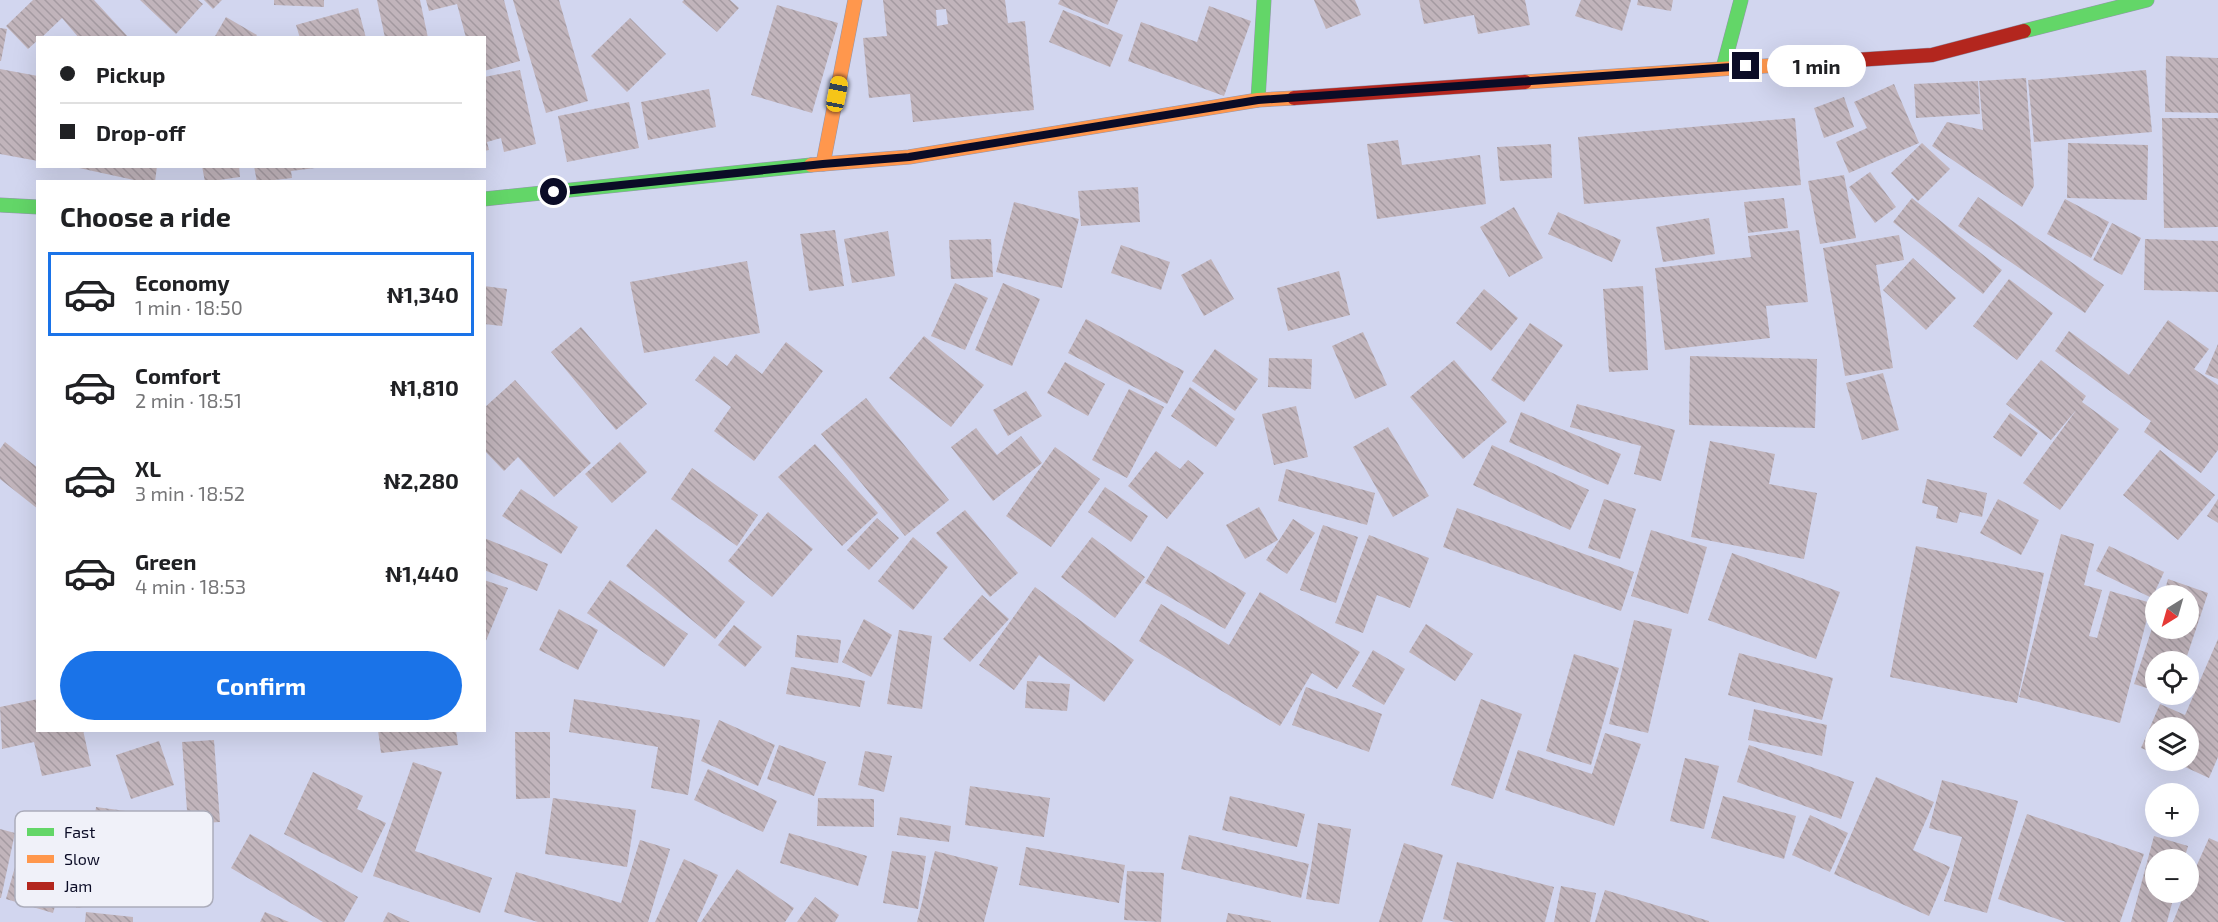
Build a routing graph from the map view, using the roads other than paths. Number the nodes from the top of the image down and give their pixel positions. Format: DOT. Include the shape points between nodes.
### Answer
graph roads {
  1 [pos="855,0"];
  2 [pos="1264,0"];
  3 [pos="1741,0"];
  4 [pos="2146,0"];
  5 [pos="1722,68"];
  6 [pos="1258,100"];
  7 [pos="823,164"];
  8 [pos="486,199"];
  9 [pos="0,205"];
  10 [pos="36,207"];
  1 -- 7 [label="street"];
  2 -- 6 [label="street"];
  3 -- 5 [label="street"];
  4 -- 5 [label="street" via="1932,55"];
  5 -- 6 [label="street"];
  6 -- 7 [label="street" via="909,157"];
  7 -- 8 [label="street"];
  9 -- 10 [label="street"];
}
